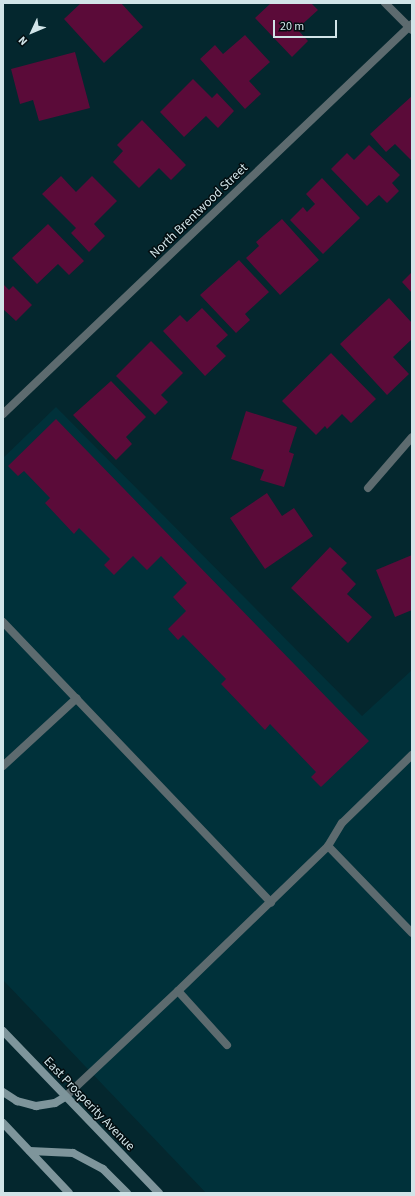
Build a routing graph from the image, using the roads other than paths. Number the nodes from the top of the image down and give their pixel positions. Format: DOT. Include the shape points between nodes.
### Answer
graph roads {
  1 [pos="385,3"];
  2 [pos="411,27"];
  3 [pos="3,414"];
  4 [pos="412,437"];
  5 [pos="368,488"];
  6 [pos="3,622"];
  7 [pos="76,698"];
  8 [pos="412,755"];
  9 [pos="3,766"];
  10 [pos="328,846"];
  11 [pos="271,902"];
  12 [pos="412,933"];
  13 [pos="178,991"];
  14 [pos="3,1031"];
  15 [pos="227,1045"];
  16 [pos="3,1092"];
  17 [pos="65,1097"];
  18 [pos="3,1123"];
  19 [pos="30,1151"];
  20 [pos="69,1193"];
  21 [pos="127,1193"];
  22 [pos="159,1193"];
  1 -- 2 [label="street"];
  2 -- 3 [label="street, North Brentwood Street"];
  4 -- 5 [label="street"];
  6 -- 7 [label="street"];
  7 -- 9 [label="street"];
  7 -- 11 [label="street"];
  8 -- 10 [label="street" via="342,823"];
  10 -- 11 [label="street"];
  10 -- 12 [label="street"];
  11 -- 13 [label="street"];
  13 -- 15 [label="street"];
  13 -- 17 [label="street"];
  14 -- 17 [label="main road, East Prosperity Avenue"];
  16 -- 17 [label="main road" via="17,1101 36,1106 55,1103"];
  17 -- 22 [label="main road, East Prosperity Avenue"];
  18 -- 19 [label="main road"];
  19 -- 20 [label="main road"];
  19 -- 21 [label="main road" via="73,1153 103,1169"];
}
